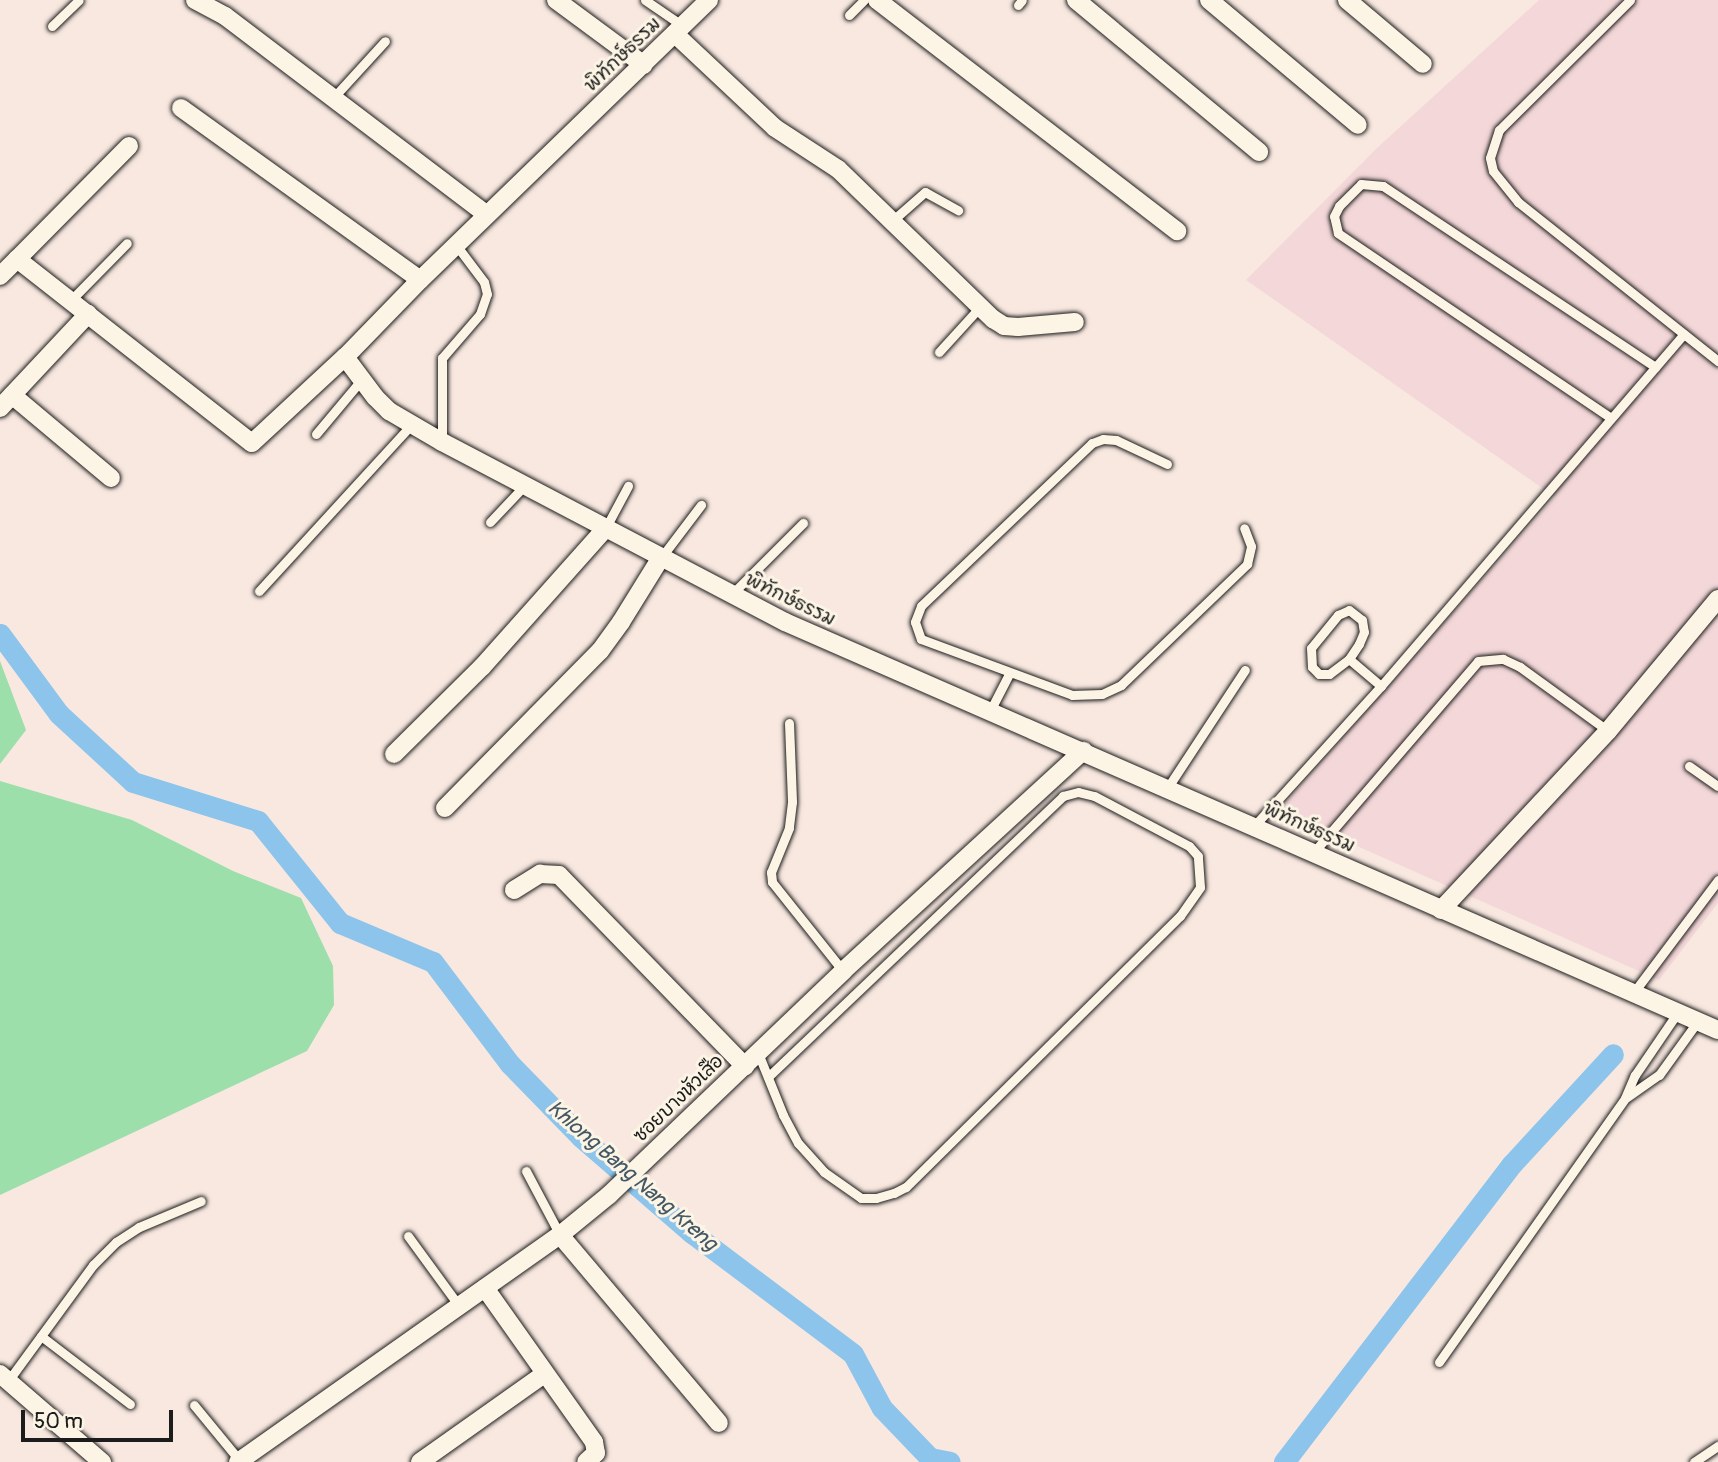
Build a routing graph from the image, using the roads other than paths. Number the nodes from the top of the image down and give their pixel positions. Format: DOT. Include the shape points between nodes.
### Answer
graph roads {
  1 [pos="79,0"];
  2 [pos="195,0"];
  3 [pos="556,0"];
  4 [pos="645,0"];
  5 [pos="709,0"];
  6 [pos="864,0"];
  7 [pos="877,0"];
  8 [pos="1076,0"];
  9 [pos="1209,0"];
  10 [pos="1347,0"];
  11 [pos="1630,0"];
  12 [pos="849,15"];
  13 [pos="52,26"];
  14 [pos="679,30"];
  15 [pos="386,40"];
  16 [pos="1423,64"];
  17 [pos="644,65"];
  18 [pos="333,98"];
  19 [pos="181,108"];
  20 [pos="1357,125"];
  21 [pos="129,146"];
  22 [pos="1259,152"];
  23 [pos="958,210"];
  24 [pos="487,215"];
  25 [pos="892,221"];
  26 [pos="1177,231"];
  27 [pos="127,243"];
  28 [pos="456,245"];
  29 [pos="17,259"];
  30 [pos="0,276"];
  31 [pos="419,280"];
  32 [pos="71,301"];
  33 [pos="980,307"];
  34 [pos="88,314"];
  35 [pos="1075,322"];
  36 [pos="1684,334"];
  37 [pos="939,352"];
  38 [pos="345,357"];
  39 [pos="1718,361"];
  40 [pos="1655,367"];
  41 [pos="362,379"];
  42 [pos="6,401"];
  43 [pos="1611,418"];
  44 [pos="412,424"];
  45 [pos="316,434"];
  46 [pos="442,442"];
  47 [pos="1167,464"];
  48 [pos="111,478"];
  49 [pos="524,486"];
  50 [pos="628,486"];
  51 [pos="701,505"];
  52 [pos="490,522"];
  53 [pos="803,523"];
  54 [pos="1244,527"];
  55 [pos="605,529"];
  56 [pos="660,559"];
  57 [pos="258,591"];
  58 [pos="731,595"];
  59 [pos="1718,599"];
  60 [pos="1349,659"];
  61 [pos="1245,670"];
  62 [pos="1009,674"];
  63 [pos="1381,686"];
  64 [pos="990,711"];
  65 [pos="789,723"];
  66 [pos="1608,731"];
  67 [pos="1083,751"];
  68 [pos="394,754"];
  69 [pos="1689,766"];
  70 [pos="1718,786"];
  71 [pos="1168,787"];
  72 [pos="445,808"];
  73 [pos="1254,826"];
  74 [pos="1313,853"];
  75 [pos="1718,880"];
  76 [pos="514,890"];
  77 [pos="1441,910"];
  78 [pos="843,971"];
  79 [pos="1634,992"];
  80 [pos="1678,1012"];
  81 [pos="1698,1021"];
  82 [pos="1718,1030"];
  83 [pos="751,1059"];
  84 [pos="768,1077"];
  85 [pos="1625,1098"];
  86 [pos="526,1171"];
  87 [pos="201,1201"];
  88 [pos="560,1234"];
  89 [pos="408,1236"];
  90 [pos="485,1288"];
  91 [pos="459,1306"];
  92 [pos="41,1336"];
  93 [pos="1439,1362"];
  94 [pos="543,1375"];
  95 [pos="4,1378"];
  96 [pos="130,1404"];
  97 [pos="194,1405"];
  98 [pos="719,1423"];
  99 [pos="1718,1446"];
  100 [pos="243,1460"];
  101 [pos="102,1462"];
  102 [pos="419,1462"];
  103 [pos="586,1462"];
  104 [pos="1694,1462"];
  1 -- 13 [label="lane"];
  2 -- 18 [label="street" via="226,16"];
  3 -- 17 [label="street"];
  4 -- 14 [label="lane"];
  5 -- 14 [label="street, พิทักษ์ธรรม"];
  6 -- 12 [label="lane"];
  7 -- 26 [label="street"];
  8 -- 22 [label="street"];
  9 -- 20 [label="street"];
  10 -- 16 [label="street"];
  11 -- 36 [label="lane" via="1499,130 1490,158 1493,171 1518,202"];
  14 -- 17 [label="street, พิทักษ์ธรรม"];
  14 -- 25 [label="street" via="775,128 838,169"];
  15 -- 18 [label="lane"];
  17 -- 24 [label="street, พิทักษ์ธรรม"];
  18 -- 24 [label="street"];
  19 -- 31 [label="street"];
  21 -- 29 [label="street"];
  23 -- 25 [label="lane" via="925,192"];
  24 -- 28 [label="street, พิทักษ์ธรรม"];
  25 -- 33 [label="street"];
  27 -- 32 [label="lane"];
  28 -- 31 [label="street, พิทักษ์ธรรม"];
  28 -- 46 [label="lane" via="484,282 487,294 480,314 442,358"];
  29 -- 30 [label="street"];
  29 -- 32 [label="street"];
  31 -- 38 [label="street, พิทักษ์ธรรม"];
  32 -- 34 [label="street"];
  33 -- 35 [label="street" via="1003,326"];
  33 -- 37 [label="lane"];
  34 -- 38 [label="street" via="252,443"];
  34 -- 42 [label="street"];
  36 -- 39 [label="lane"];
  36 -- 40 [label="lane"];
  38 -- 41 [label="street, พิทักษ์ธรรม"];
  40 -- 43 [label="lane"];
  40 -- 43 [label="lane" via="1383,186 1361,184 1339,206 1334,216 1338,233"];
  41 -- 44 [label="street, พิทักษ์ธรรม" via="389,411"];
  41 -- 45 [label="lane"];
  42 -- 48 [label="street"];
  43 -- 63 [label="lane"];
  44 -- 46 [label="street, พิทักษ์ธรรม"];
  44 -- 57 [label="lane"];
  46 -- 49 [label="street, พิทักษ์ธรรม"];
  47 -- 62 [label="lane" via="1116,440 1092,443 921,606 915,622 921,639"];
  49 -- 52 [label="lane"];
  49 -- 55 [label="street, พิทักษ์ธรรม"];
  50 -- 55 [label="lane"];
  51 -- 56 [label="lane"];
  53 -- 58 [label="lane"];
  54 -- 62 [label="lane" via="1251,546 1247,564 1121,685 1102,694 1072,695"];
  55 -- 56 [label="street, พิทักษ์ธรรม"];
  55 -- 68 [label="street" via="482,667"];
  56 -- 58 [label="street, พิทักษ์ธรรม"];
  56 -- 72 [label="street" via="600,651"];
  58 -- 64 [label="street, พิทักษ์ธรรม"];
  59 -- 66 [label="street"];
  60 -- 60 [label="lane" via="1329,674 1319,674 1309,659 1311,649 1338,615 1349,610 1362,620 1364,632"];
  60 -- 63 [label="lane"];
  61 -- 71 [label="lane"];
  62 -- 64 [label="lane"];
  63 -- 73 [label="lane"];
  64 -- 67 [label="street, พิทักษ์ธรรม"];
  65 -- 78 [label="lane" via="792,802 772,882"];
  66 -- 74 [label="lane" via="1520,667 1503,659 1478,661"];
  66 -- 77 [label="street"];
  67 -- 71 [label="street, พิทักษ์ธรรม"];
  67 -- 78 [label="street, ซอยบางหัวเสือ"];
  69 -- 70 [label="lane"];
  71 -- 73 [label="street, พิทักษ์ธรรม"];
  73 -- 74 [label="street, พิทักษ์ธรรม"];
  74 -- 77 [label="street, พิทักษ์ธรรม"];
  75 -- 79 [label="lane"];
  76 -- 83 [label="street" via="540,874 559,875"];
  77 -- 79 [label="street, พิทักษ์ธรรม"];
  78 -- 83 [label="street, ซอยบางหัวเสือ"];
  79 -- 80 [label="street, พิทักษ์ธรรม"];
  80 -- 81 [label="street, พิทักษ์ธรรม"];
  80 -- 85 [label="lane" via="1635,1075"];
  81 -- 82 [label="street, พิทักษ์ธรรม"];
  81 -- 85 [label="lane" via="1659,1075"];
  83 -- 84 [label="lane"];
  83 -- 88 [label="street, ซอยบางหัวเสือ" via="609,1195"];
  84 -- 84 [label="lane" via="1063,796 1078,792 1094,796 1189,846 1198,856 1200,887 1180,916 894,1193 861,1198 824,1172 798,1143"];
  85 -- 93 [label="lane"];
  86 -- 88 [label="lane"];
  87 -- 92 [label="lane" via="139,1227 116,1242 93,1265"];
  88 -- 90 [label="street, ซอยบางหัวเสือ"];
  88 -- 98 [label="street"];
  89 -- 91 [label="lane"];
  90 -- 91 [label="street, ซอยบางหัวเสือ"];
  90 -- 94 [label="street"];
  91 -- 100 [label="street, ซอยบางหัวเสือ"];
  92 -- 95 [label="lane"];
  92 -- 96 [label="lane"];
  94 -- 102 [label="street"];
  94 -- 103 [label="street" via="594,1442 596,1453"];
  95 -- 101 [label="street"];
  97 -- 100 [label="lane"];
  99 -- 104 [label="lane"];
}
